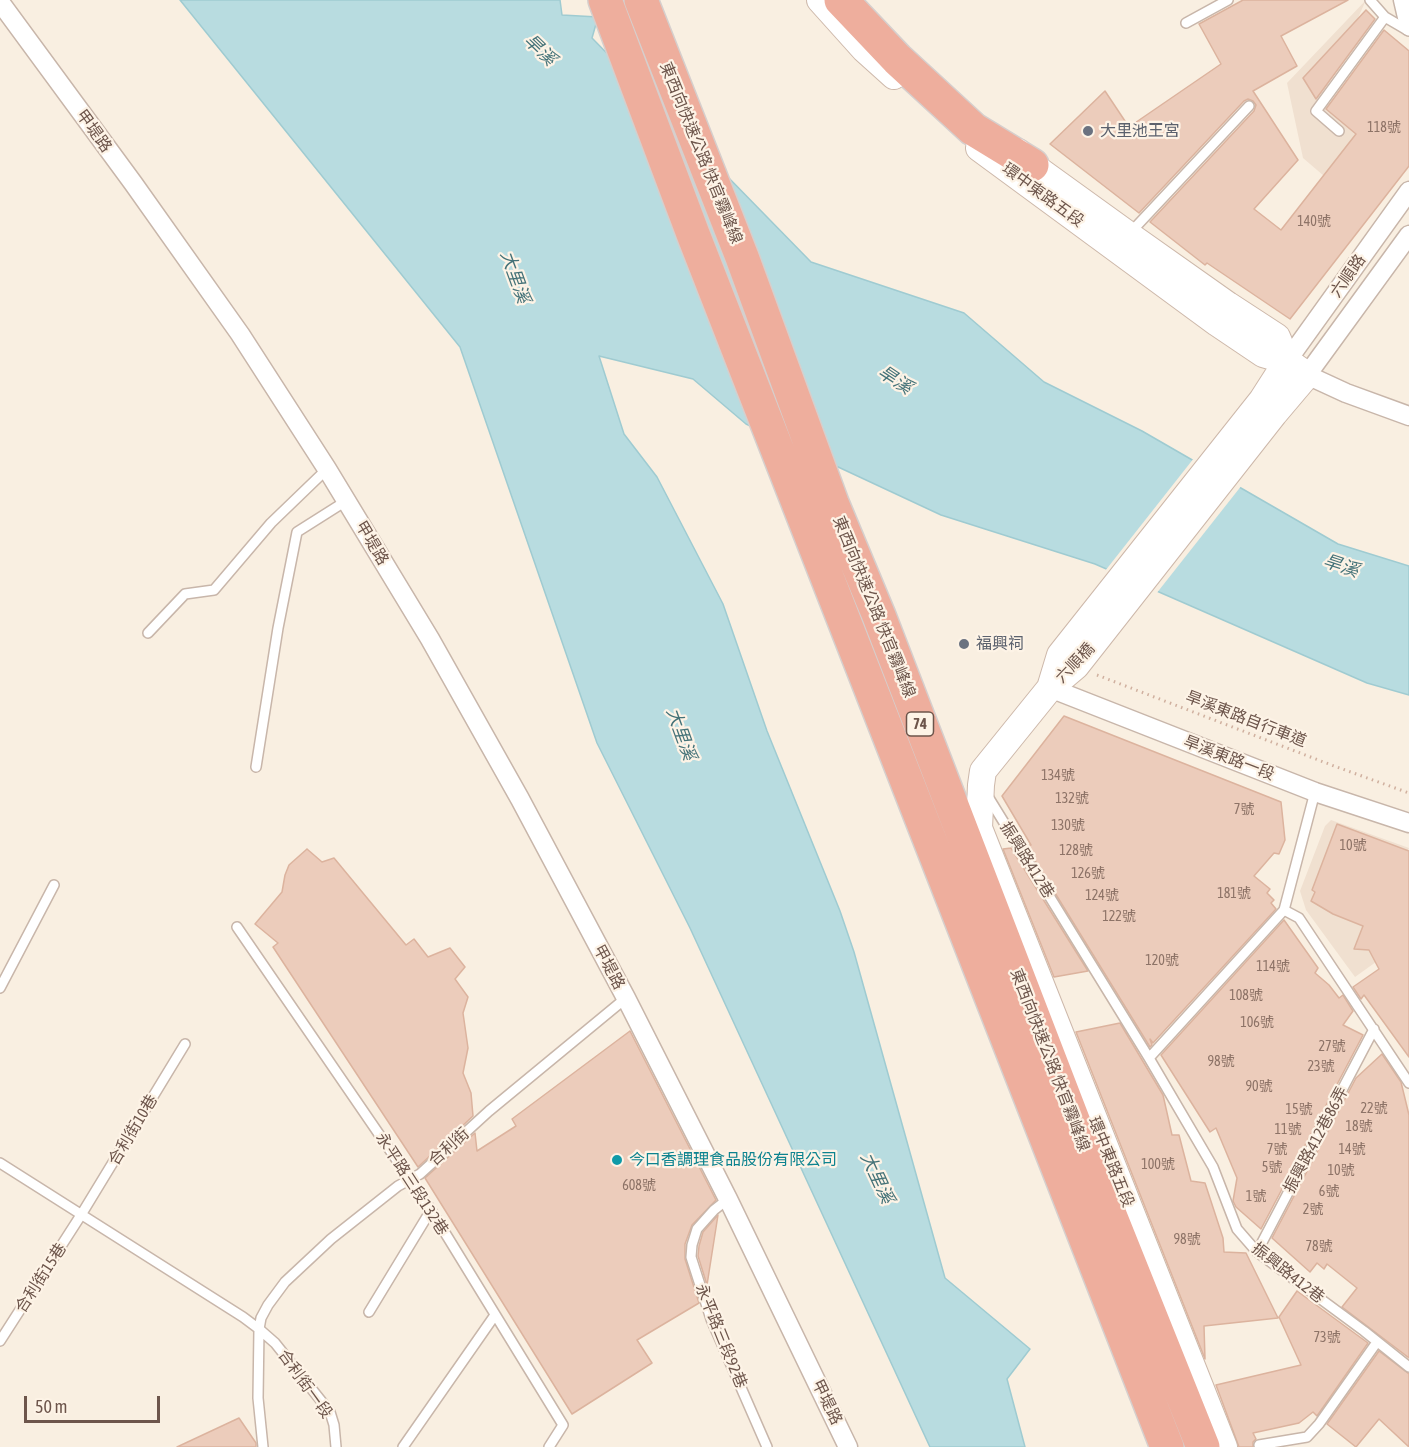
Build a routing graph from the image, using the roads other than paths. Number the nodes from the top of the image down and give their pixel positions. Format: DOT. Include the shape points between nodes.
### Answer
graph roads {
  1 [pos="605,0"];
  2 [pos="641,0"];
  3 [pos="820,0"];
  4 [pos="841,0"];
  5 [pos="860,0"];
  6 [pos="1227,0"];
  7 [pos="1370,0"];
  8 [pos="1403,0"];
  9 [pos="0,2"];
  10 [pos="1385,17"];
  11 [pos="1186,23"];
  12 [pos="1409,26"];
  13 [pos="1409,31"];
  14 [pos="1249,106"];
  15 [pos="1339,131"];
  16 [pos="1032,165"];
  17 [pos="1409,191"];
  18 [pos="1129,235"];
  19 [pos="1409,235"];
  20 [pos="1297,368"];
  21 [pos="1409,416"];
  22 [pos="327,469"];
  23 [pos="346,501"];
  24 [pos="148,633"];
  25 [pos="1050,688"];
  26 [pos="256,767"];
  27 [pos="981,785"];
  28 [pos="1316,792"];
  29 [pos="1409,823"];
  30 [pos="54,885"];
  31 [pos="1284,910"];
  32 [pos="237,927"];
  33 [pos="0,988"];
  34 [pos="626,998"];
  35 [pos="1374,1029"];
  36 [pos="185,1044"];
  37 [pos="1149,1058"];
  38 [pos="1409,1083"];
  39 [pos="0,1163"];
  40 [pos="410,1179"];
  41 [pos="728,1199"];
  42 [pos="431,1210"];
  43 [pos="81,1215"];
  44 [pos="1257,1252"];
  45 [pos="369,1312"];
  46 [pos="495,1315"];
  47 [pos="259,1329"];
  48 [pos="0,1341"];
  49 [pos="1377,1342"];
  50 [pos="1409,1367"];
  51 [pos="1259,1445"];
  52 [pos="263,1447"];
  53 [pos="336,1447"];
  54 [pos="403,1447"];
  55 [pos="549,1447"];
  56 [pos="767,1447"];
  57 [pos="848,1447"];
  58 [pos="1167,1447"];
  59 [pos="1203,1447"];
  60 [pos="1224,1447"];
  1 -- 58 [label="highway, 東西向快速公路 快官霧峰線 / 74"];
  2 -- 59 [label="highway, 東西向快速公路 快官霧峰線 / 74" via="742,256 832,504"];
  3 -- 20 [label="street, 環中東路五段" via="864,49 956,132 1217,323 1263,354"];
  4 -- 16 [label="highway" via="897,59 973,129"];
  5 -- 16 [label="street, 環中東路五段"];
  6 -- 11 [label="lane"];
  7 -- 10 [label="lane"];
  8 -- 12 [label="street"];
  9 -- 22 [label="street, 甲堤路" via="216,300"];
  10 -- 13 [label="lane"];
  10 -- 15 [label="lane" via="1316,111"];
  14 -- 18 [label="lane"];
  16 -- 18 [label="street, 環中東路五段"];
  17 -- 20 [label="street, 六順路"];
  18 -- 20 [label="street, 環中東路五段" via="1276,337"];
  19 -- 20 [label="street, 六順路"];
  20 -- 21 [label="street" via="1346,393"];
  20 -- 25 [label="street, 六順橋" via="1274,414 1076,666"];
  20 -- 25 [label="street, 六順橋" via="1262,400 1060,655"];
  22 -- 23 [label="street, 甲堤路"];
  22 -- 24 [label="lane" via="272,523 214,590 185,594"];
  23 -- 26 [label="lane" via="297,532"];
  23 -- 34 [label="street, 甲堤路" via="430,639"];
  25 -- 27 [label="street, 環中東路五段" via="983,771"];
  25 -- 28 [label="street, 旱溪東路一段"];
  27 -- 37 [label="lane, 振興路412巷"];
  27 -- 60 [label="street, 環中東路五段" via="979,828"];
  28 -- 29 [label="street, 旱溪東路一段"];
  28 -- 31 [label="lane"];
  30 -- 33 [label="lane"];
  31 -- 35 [label="lane" via="1299,918"];
  31 -- 37 [label="lane"];
  32 -- 40 [label="lane, 永平路三段132巷"];
  34 -- 40 [label="lane, 合利街"];
  34 -- 41 [label="street, 甲堤路"];
  35 -- 38 [label="lane"];
  35 -- 44 [label="lane, 振興路412巷86弄"];
  36 -- 43 [label="lane, 合利街10巷"];
  37 -- 44 [label="lane, 振興路412巷" via="1213,1167 1237,1229"];
  39 -- 43 [label="lane"];
  40 -- 42 [label="lane, 永平路三段132巷"];
  40 -- 47 [label="lane, 合利街" via="331,1239 285,1282 268,1305"];
  41 -- 56 [label="lane, 永平路三段92巷" via="698,1229 691,1257 711,1319"];
  41 -- 57 [label="street, 甲堤路"];
  42 -- 45 [label="lane"];
  42 -- 46 [label="lane, 永平路三段132巷"];
  43 -- 47 [label="lane"];
  43 -- 48 [label="lane, 合利街15巷"];
  44 -- 49 [label="lane, 振興路412巷"];
  46 -- 54 [label="lane"];
  46 -- 55 [label="lane, 永平路三段132巷" via="563,1425"];
  47 -- 52 [label="lane, 合利街" via="258,1398"];
  47 -- 53 [label="lane, 合利街一段" via="275,1343 330,1412"];
  49 -- 50 [label="lane, 振興路412巷"];
  49 -- 51 [label="lane" via="1307,1437"];
}
